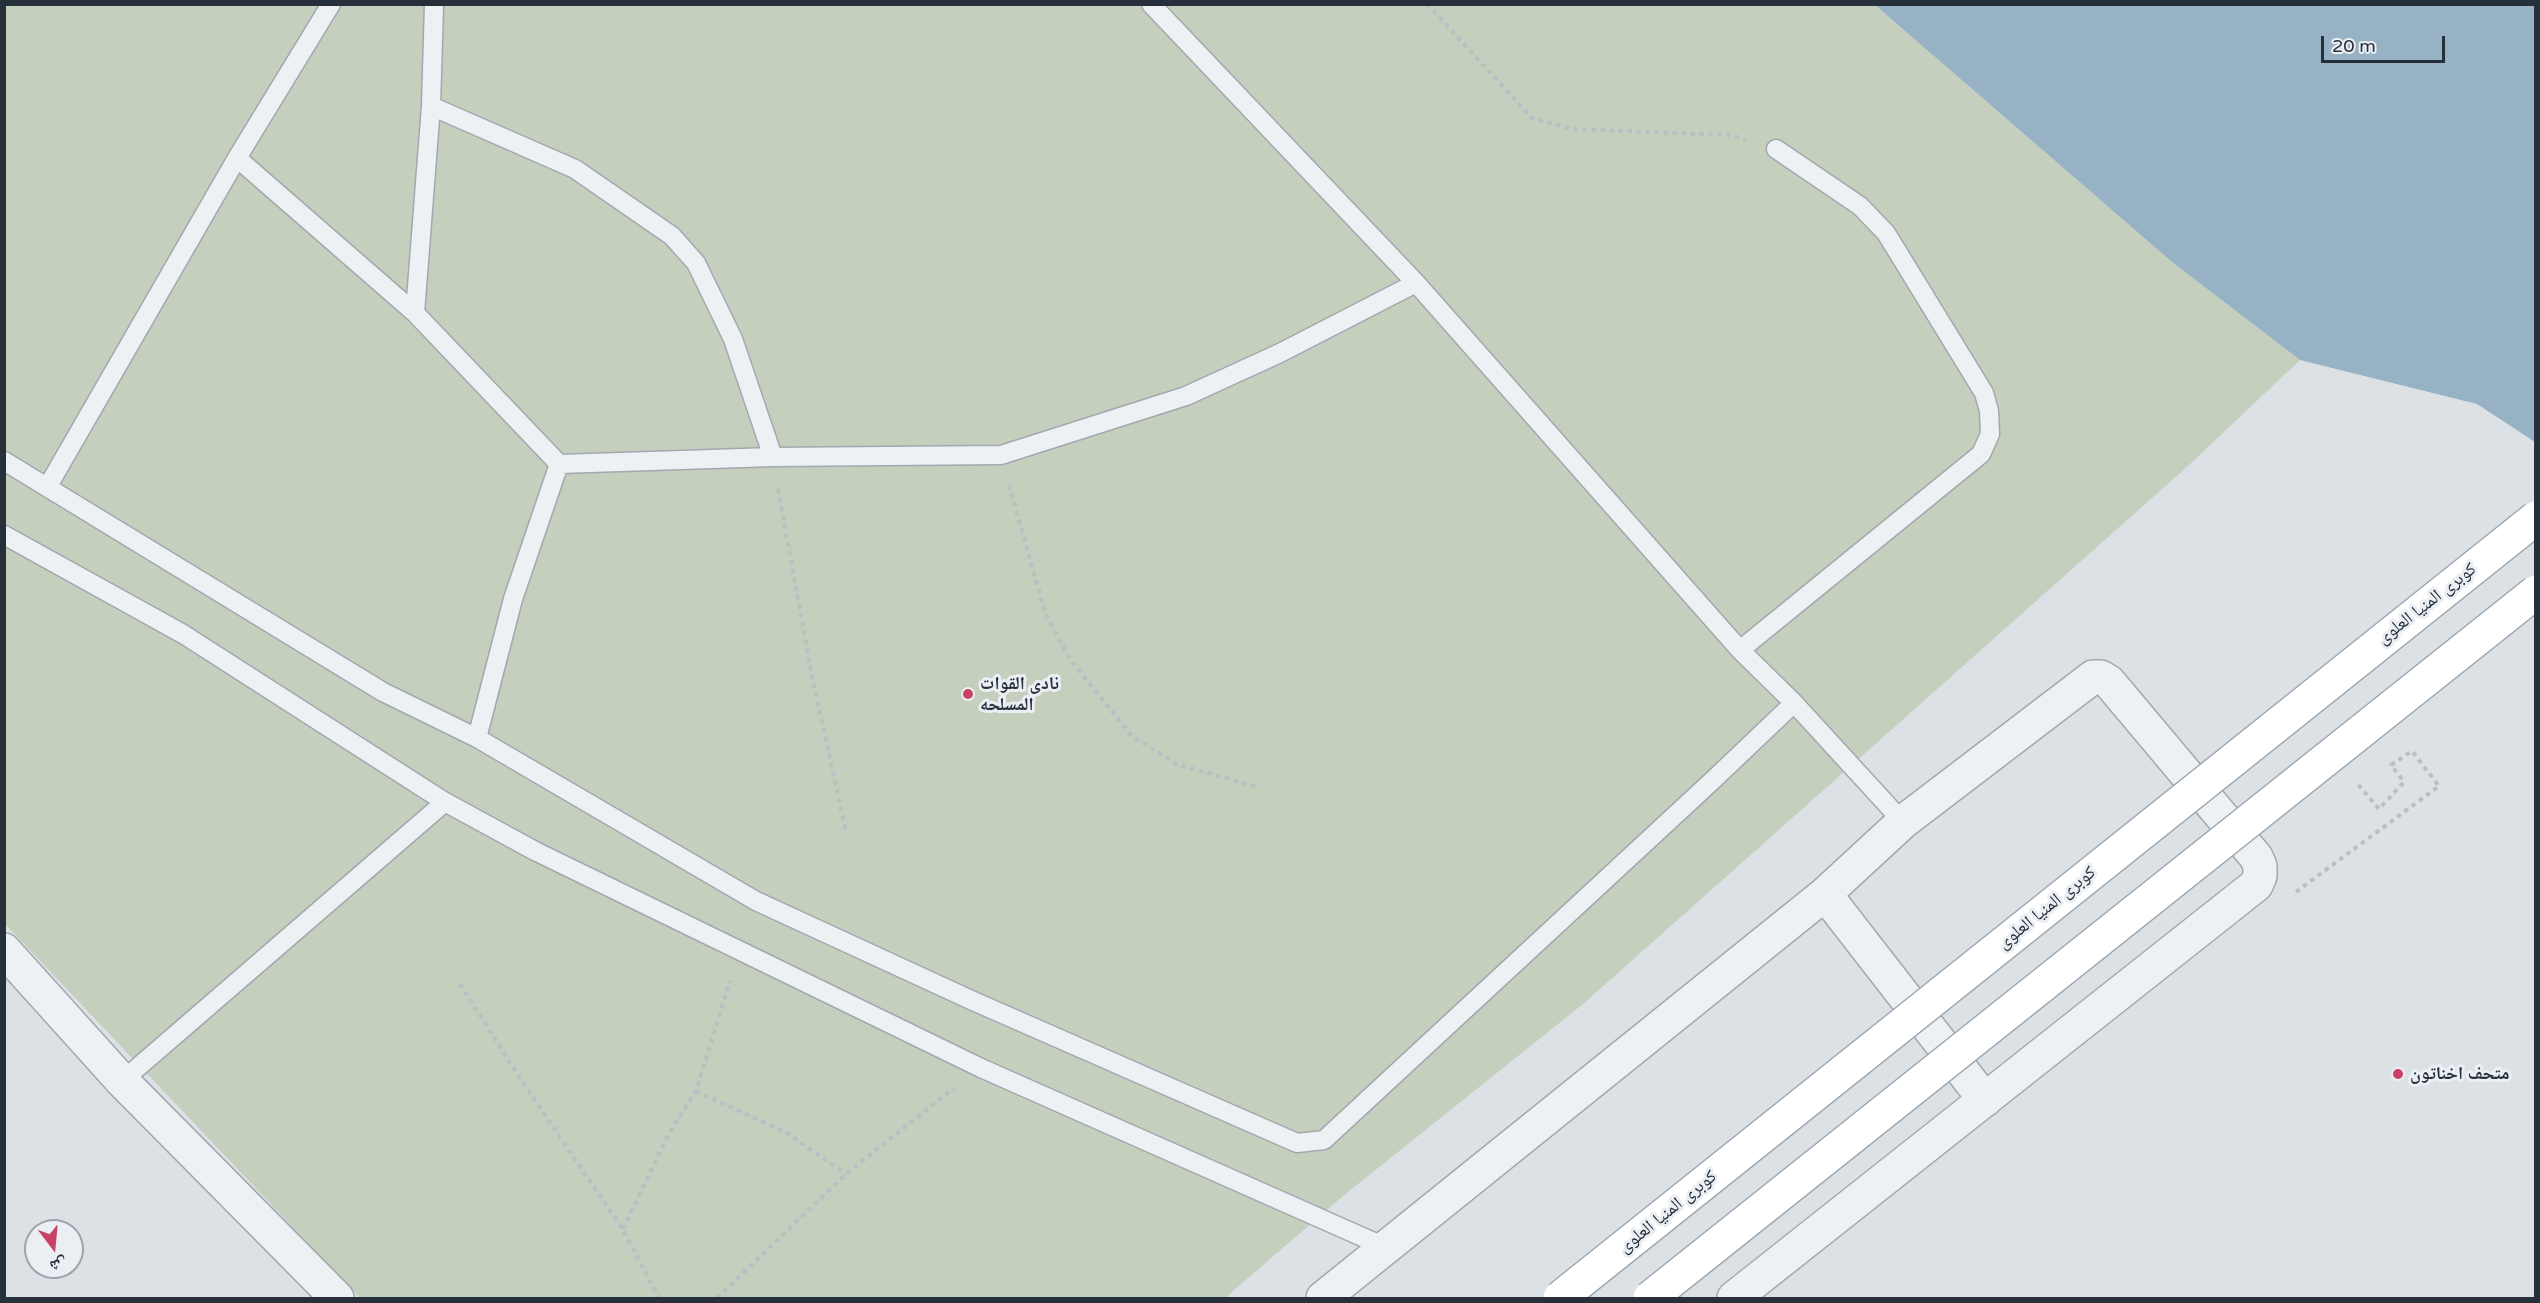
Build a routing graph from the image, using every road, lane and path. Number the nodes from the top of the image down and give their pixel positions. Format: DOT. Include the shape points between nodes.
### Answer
graph roads {
  1 [pos="331,4"];
  2 [pos="434,4"];
  3 [pos="1151,4"];
  4 [pos="1427,4"];
  5 [pos="431,106"];
  6 [pos="1776,149"];
  7 [pos="237,158"];
  8 [pos="1416,283"];
  9 [pos="415,314"];
  10 [pos="1001,455"];
  11 [pos="773,457"];
  12 [pos="4,461"];
  13 [pos="559,464"];
  14 [pos="48,486"];
  15 [pos="2535,518"];
  16 [pos="4,535"];
  17 [pos="2535,592"];
  18 [pos="1740,650"];
  19 [pos="1794,703"];
  20 [pos="477,738"];
  21 [pos="2358,784"];
  22 [pos="1258,787"];
  23 [pos="445,802"];
  24 [pos="1903,822"];
  25 [pos="846,832"];
  26 [pos="2260,876"];
  27 [pos="1825,894"];
  28 [pos="4,950"];
  29 [pos="739,951"];
  30 [pos="460,984"];
  31 [pos="981,1068"];
  32 [pos="122,1081"];
  33 [pos="696,1091"];
  34 [pos="1985,1100"];
  35 [pos="846,1174"];
  36 [pos="623,1230"];
  37 [pos="1385,1247"];
  38 [pos="337,1299"];
  39 [pos="660,1299"];
  40 [pos="717,1299"];
  41 [pos="1323,1299"];
  42 [pos="1560,1299"];
  43 [pos="1650,1299"];
  44 [pos="1734,1299"];
  1 -- 7 [label="lane"];
  2 -- 5 [label="lane"];
  3 -- 8 [label="lane"];
  4 -- 6 [label="path" via="1532,118 1571,129 1731,135"];
  5 -- 9 [label="lane"];
  5 -- 11 [label="lane" via="575,169 672,236 696,263 733,339"];
  6 -- 18 [label="lane" via="1860,206 1886,233 1984,393 1990,434 1981,454"];
  7 -- 9 [label="lane"];
  7 -- 14 [label="lane"];
  8 -- 10 [label="lane" via="1186,396"];
  8 -- 18 [label="lane"];
  9 -- 13 [label="lane"];
  10 -- 11 [label="lane"];
  10 -- 22 [label="path" via="1046,616 1072,662 1132,736 1176,764"];
  11 -- 13 [label="lane"];
  11 -- 25 [label="path" via="812,676"];
  12 -- 14 [label="lane"];
  13 -- 20 [label="lane" via="513,599"];
  14 -- 20 [label="lane" via="383,692"];
  15 -- 42 [label="main road, كوبرى المنيا العلوى, bridge"];
  16 -- 23 [label="lane" via="183,634"];
  17 -- 43 [label="main road, bridge"];
  18 -- 19 [label="lane"];
  19 -- 20 [label="lane" via="1334,1133 1324,1140 1297,1143 756,901"];
  19 -- 24 [label="lane"];
  21 -- 26 [label="path" via="2379,809 2404,783 2391,765 2412,751 2439,786 2281,904"];
  23 -- 29 [label="lane" via="535,851"];
  23 -- 32 [label="lane"];
  24 -- 26 [label="street" via="2093,677 2101,677 2256,857"];
  24 -- 27 [label="street"];
  26 -- 34 [label="street" via="2256,885"];
  27 -- 34 [label="street"];
  27 -- 37 [label="street"];
  28 -- 32 [label="street"];
  29 -- 31 [label="lane"];
  29 -- 33 [label="path"];
  30 -- 36 [label="path"];
  31 -- 35 [label="path"];
  31 -- 37 [label="lane"];
  32 -- 38 [label="street"];
  33 -- 35 [label="path" via="788,1133"];
  33 -- 36 [label="path" via="669,1133"];
  34 -- 44 [label="street"];
  35 -- 40 [label="path"];
  36 -- 39 [label="path"];
  37 -- 41 [label="street"];
}
